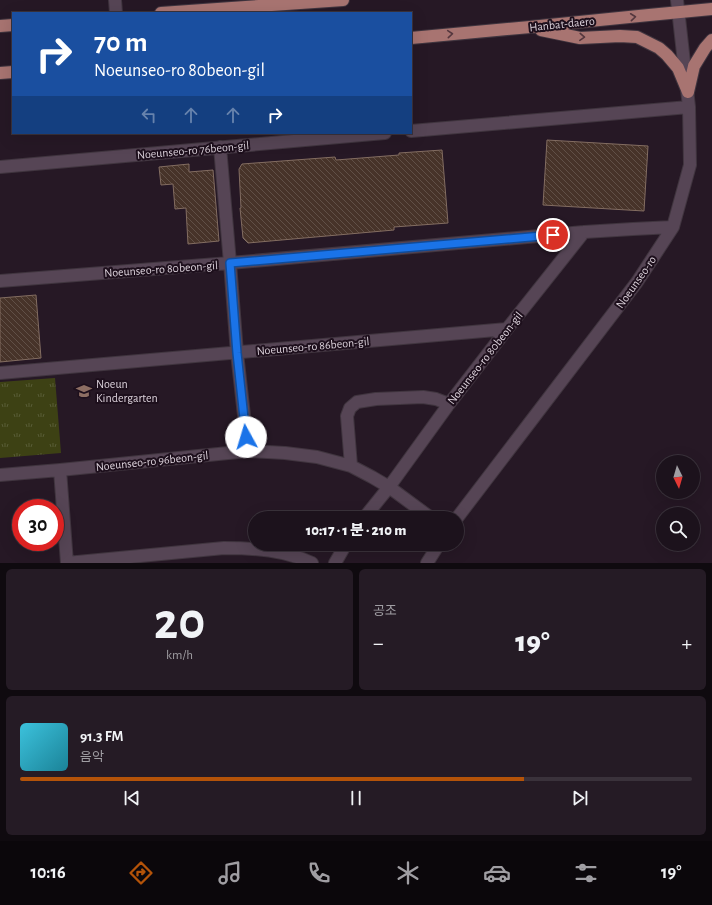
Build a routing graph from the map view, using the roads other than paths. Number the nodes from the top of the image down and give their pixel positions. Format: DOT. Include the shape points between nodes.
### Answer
graph roads {
  1 [pos="115,0"];
  2 [pos="343,0"];
  3 [pos="678,6"];
  4 [pos="712,9"];
  5 [pos="116,12"];
  6 [pos="175,12"];
  7 [pos="12,25"];
  8 [pos="0,26"];
  9 [pos="530,27"];
  10 [pos="412,38"];
  11 [pos="712,40"];
  12 [pos="12,72"];
  13 [pos="0,73"];
  14 [pos="688,92"];
  15 [pos="690,106"];
  16 [pos="412,131"];
  17 [pos="373,134"];
  18 [pos="220,147"];
  19 [pos="0,167"];
  20 [pos="673,227"];
  21 [pos="584,232"];
  22 [pos="230,263"];
  23 [pos="0,281"];
  24 [pos="507,329"];
  25 [pos="237,353"];
  26 [pos="0,373"];
  27 [pos="449,404"];
  28 [pos="248,451"];
  29 [pos="351,466"];
  30 [pos="60,470"];
  31 [pos="0,474"];
  32 [pos="389,487"];
  33 [pos="370,511"];
  34 [pos="422,511"];
  35 [pos="462,511"];
  36 [pos="342,551"];
  37 [pos="435,551"];
  38 [pos="67,563"];
  39 [pos="312,563"];
  40 [pos="335,563"];
  41 [pos="427,563"];
  1 -- 5 [label="street"];
  2 -- 6 [label="main road"];
  3 -- 4 [label="main road, Hanbat-daero"];
  9 -- 3 [label="main road, Hanbat-daero, one-way"];
  3 -- 14 [label="street, Noeunseo-ro"];
  7 -- 8 [label="main road"];
  10 -- 9 [label="main road, Hanbat-daero, one-way"];
  9 -- 14 [label="main road, one-way" via="580,38 637,37 660,48 667,55 678,68"];
  11 -- 14 [label="main road" via="694,66"];
  12 -- 13 [label="main road"];
  14 -- 15 [label="street, Noeunseo-ro"];
  15 -- 16 [label="street"];
  15 -- 20 [label="street, Noeunseo-ro" via="690,165"];
  17 -- 18 [label="street, Noeunseo-ro 76beon-gil"];
  18 -- 19 [label="street, Noeunseo-ro 76beon-gil"];
  18 -- 22 [label="street"];
  20 -- 21 [label="street, Noeunseo-ro 80beon-gil"];
  20 -- 35 [label="street, Noeunseo-ro" via="637,282"];
  21 -- 22 [label="street, Noeunseo-ro 80beon-gil"];
  21 -- 24 [label="street, Noeunseo-ro 80beon-gil"];
  22 -- 23 [label="street, Noeunseo-ro 80beon-gil"];
  22 -- 25 [label="street"];
  24 -- 25 [label="street, Noeunseo-ro 86beon-gil"];
  24 -- 27 [label="street, Noeunseo-ro 80beon-gil"];
  25 -- 26 [label="street, Noeunseo-ro 86beon-gil"];
  25 -- 28 [label="street"];
  27 -- 29 [label="street" via="423,397 357,402 350,408 348,416"];
  27 -- 32 [label="street, Noeunseo-ro 80beon-gil"];
  28 -- 29 [label="street, Noeunseo-ro 96beon-gil" via="317,457"];
  28 -- 30 [label="street, Noeunseo-ro 96beon-gil"];
  29 -- 32 [label="street, Noeunseo-ro 96beon-gil"];
  30 -- 31 [label="street, Noeunseo-ro 96beon-gil"];
  30 -- 38 [label="street"];
  32 -- 33 [label="street"];
  32 -- 34 [label="street, Noeunseo-ro 96beon-gil"];
  36 -- 40 [label="street"];
  37 -- 41 [label="street"];
  38 -- 39 [label="street" via="224,548 281,553"];
}
